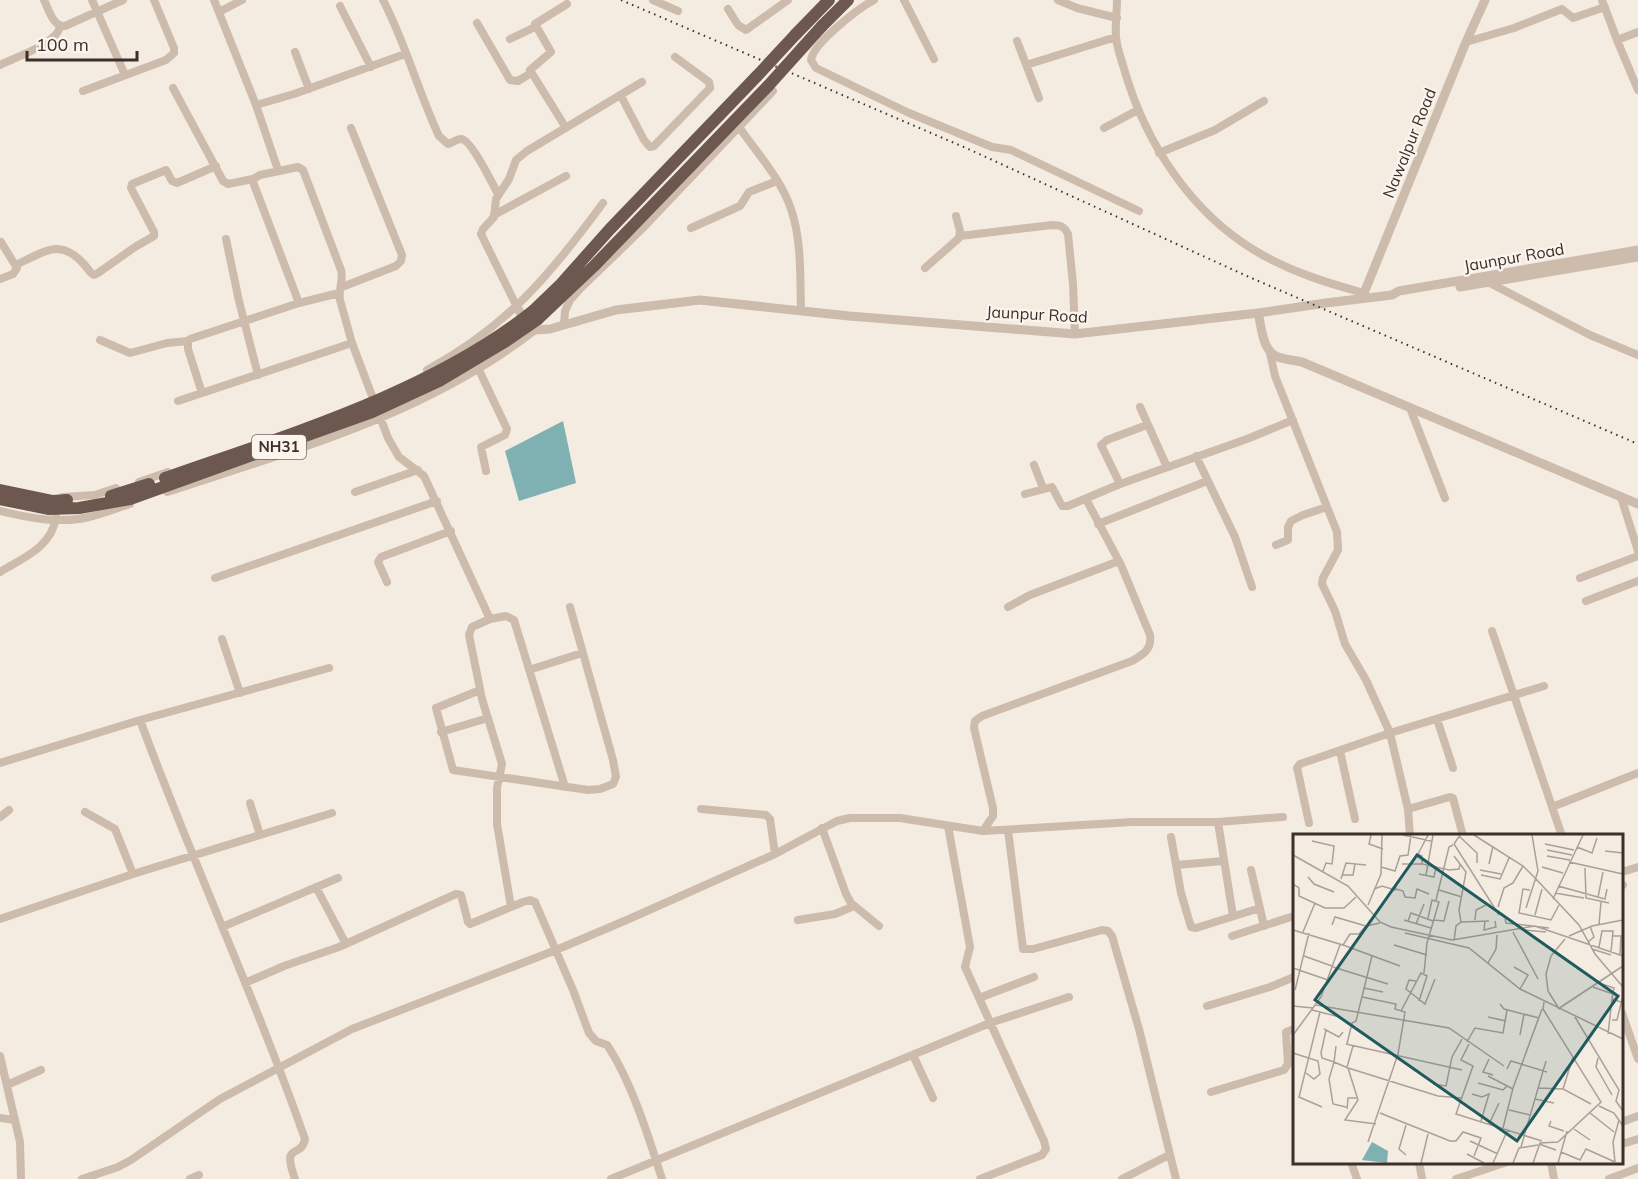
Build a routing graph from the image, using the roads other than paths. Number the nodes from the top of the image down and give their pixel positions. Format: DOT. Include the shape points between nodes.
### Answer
graph roads {
  1 [pos="44,0"];
  2 [pos="92,0"];
  3 [pos="123,0"];
  4 [pos="154,0"];
  5 [pos="214,0"];
  6 [pos="242,0"];
  7 [pos="383,0"];
  8 [pos="653,0"];
  9 [pos="788,0"];
  10 [pos="829,0"];
  11 [pos="848,0"];
  12 [pos="874,0"];
  13 [pos="904,0"];
  14 [pos="1058,0"];
  15 [pos="1117,0"];
  16 [pos="1485,0"];
  17 [pos="1604,3"];
  18 [pos="567,4"];
  19 [pos="1077,4"];
  20 [pos="340,6"];
  21 [pos="728,9"];
  22 [pos="678,11"];
  23 [pos="97,12"];
  24 [pos="219,12"];
  25 [pos="1117,18"];
  26 [pos="477,23"];
  27 [pos="60,27"];
  28 [pos="535,27"];
  29 [pos="1638,32"];
  30 [pos="1116,37"];
  31 [pos="510,39"];
  32 [pos="1617,40"];
  33 [pos="1017,41"];
  34 [pos="1466,42"];
  35 [pos="295,52"];
  36 [pos="405,54"];
  37 [pos="675,57"];
  38 [pos="934,59"];
  39 [pos="0,64"];
  40 [pos="1026,66"];
  41 [pos="371,67"];
  42 [pos="531,73"];
  43 [pos="125,75"];
  44 [pos="642,82"];
  45 [pos="173,88"];
  46 [pos="770,88"];
  47 [pos="309,89"];
  48 [pos="1638,90"];
  49 [pos="83,91"];
  50 [pos="621,96"];
  51 [pos="1039,98"];
  52 [pos="1264,101"];
  53 [pos="256,105"];
  54 [pos="1138,110"];
  55 [pos="739,127"];
  56 [pos="351,128"];
  57 [pos="566,128"];
  58 [pos="1104,128"];
  59 [pos="1159,153"];
  60 [pos="216,166"];
  61 [pos="278,170"];
  62 [pos="566,176"];
  63 [pos="253,179"];
  64 [pos="777,182"];
  65 [pos="498,194"];
  66 [pos="603,203"];
  67 [pos="1139,212"];
  68 [pos="494,215"];
  69 [pos="956,216"];
  70 [pos="691,228"];
  71 [pos="960,236"];
  72 [pos="226,239"];
  73 [pos="1,242"];
  74 [pos="1638,250"];
  75 [pos="1638,257"];
  76 [pos="16,265"];
  77 [pos="925,268"];
  78 [pos="1479,278"];
  79 [pos="0,279"];
  80 [pos="1488,283"];
  81 [pos="341,290"];
  82 [pos="1392,295"];
  83 [pos="1363,296"];
  84 [pos="299,303"];
  85 [pos="517,307"];
  86 [pos="801,311"];
  87 [pos="1258,314"];
  88 [pos="535,320"];
  89 [pos="246,322"];
  90 [pos="564,325"];
  91 [pos="1075,334"];
  92 [pos="100,340"];
  93 [pos="188,341"];
  94 [pos="352,343"];
  95 [pos="1270,352"];
  96 [pos="1638,356"];
  97 [pos="478,368"];
  98 [pos="258,375"];
  99 [pos="202,393"];
  100 [pos="373,398"];
  101 [pos="178,401"];
  102 [pos="1140,407"];
  103 [pos="1410,408"];
  104 [pos="380,419"];
  105 [pos="1293,420"];
  106 [pos="1147,425"];
  107 [pos="1196,456"];
  108 [pos="1034,465"];
  109 [pos="1167,467"];
  110 [pos="418,470"];
  111 [pos="486,471"];
  112 [pos="1207,481"];
  113 [pos="1120,484"];
  114 [pos="0,488"];
  115 [pos="1043,488"];
  116 [pos="355,492"];
  117 [pos="1025,494"];
  118 [pos="59,497"];
  119 [pos="1621,497"];
  120 [pos="1445,498"];
  121 [pos="0,499"];
  122 [pos="1086,499"];
  123 [pos="437,501"];
  124 [pos="1638,504"];
  125 [pos="1327,507"];
  126 [pos="0,511"];
  127 [pos="56,520"];
  128 [pos="1098,524"];
  129 [pos="451,531"];
  130 [pos="1276,545"];
  131 [pos="1638,553"];
  132 [pos="1119,561"];
  133 [pos="0,572"];
  134 [pos="215,578"];
  135 [pos="1580,578"];
  136 [pos="1638,581"];
  137 [pos="387,582"];
  138 [pos="1251,587"];
  139 [pos="1586,601"];
  140 [pos="570,607"];
  141 [pos="1008,607"];
  142 [pos="490,619"];
  143 [pos="1492,631"];
  144 [pos="222,639"];
  145 [pos="582,653"];
  146 [pos="329,668"];
  147 [pos="529,670"];
  148 [pos="1544,686"];
  149 [pos="480,690"];
  150 [pos="240,693"];
  151 [pos="1513,696"];
  152 [pos="488,718"];
  153 [pos="1437,719"];
  154 [pos="140,720"];
  155 [pos="441,732"];
  156 [pos="1390,733"];
  157 [pos="1340,751"];
  158 [pos="0,763"];
  159 [pos="1454,768"];
  160 [pos="1638,772"];
  161 [pos="500,776"];
  162 [pos="565,787"];
  163 [pos="250,803"];
  164 [pos="1551,807"];
  165 [pos="701,809"];
  166 [pos="1408,809"];
  167 [pos="9,810"];
  168 [pos="85,812"];
  169 [pos="332,813"];
  170 [pos="0,817"];
  171 [pos="1283,817"];
  172 [pos="1355,819"];
  173 [pos="1218,822"];
  174 [pos="1309,823"];
  175 [pos="948,826"];
  176 [pos="822,828"];
  177 [pos="1008,830"];
  178 [pos="983,831"];
  179 [pos="1410,834"];
  180 [pos="1462,834"];
  181 [pos="1561,834"];
  182 [pos="260,835"];
  183 [pos="1171,837"];
  184 [pos="775,854"];
  185 [pos="192,857"];
  186 [pos="1224,861"];
  187 [pos="1176,866"];
  188 [pos="1638,867"];
  189 [pos="1251,870"];
  190 [pos="1623,872"];
  191 [pos="134,874"];
  192 [pos="338,878"];
  193 [pos="316,887"];
  194 [pos="854,906"];
  195 [pos="511,908"];
  196 [pos="1260,908"];
  197 [pos="1233,916"];
  198 [pos="1293,916"];
  199 [pos="0,919"];
  200 [pos="798,920"];
  201 [pos="879,926"];
  202 [pos="1264,926"];
  203 [pos="222,927"];
  204 [pos="1232,936"];
  205 [pos="346,944"];
  206 [pos="556,950"];
  207 [pos="1034,977"];
  208 [pos="1293,977"];
  209 [pos="245,983"];
  210 [pos="1069,996"];
  211 [pos="979,998"];
  212 [pos="1207,1006"];
  213 [pos="1623,1016"];
  214 [pos="990,1023"];
  215 [pos="1293,1029"];
  216 [pos="913,1055"];
  217 [pos="0,1056"];
  218 [pos="1638,1059"];
  219 [pos="280,1068"];
  220 [pos="41,1070"];
  221 [pos="7,1085"];
  222 [pos="1211,1092"];
  223 [pos="933,1098"];
  224 [pos="1638,1116"];
  225 [pos="0,1118"];
  226 [pos="15,1120"];
  227 [pos="1623,1122"];
  228 [pos="1638,1138"];
  229 [pos="1623,1144"];
  230 [pos="1169,1155"];
  231 [pos="656,1161"];
  232 [pos="1352,1164"];
  233 [pos="1419,1164"];
  234 [pos="1501,1164"];
  235 [pos="1551,1164"];
  236 [pos="1638,1168"];
  237 [pos="199,1175"];
  238 [pos="21,1179"];
  239 [pos="82,1179"];
  240 [pos="189,1179"];
  241 [pos="295,1179"];
  242 [pos="611,1179"];
  243 [pos="662,1179"];
  244 [pos="980,1179"];
  245 [pos="1122,1179"];
  246 [pos="1176,1179"];
  247 [pos="1357,1179"];
  248 [pos="1422,1179"];
  249 [pos="1456,1179"];
  250 [pos="1554,1179"];
  251 [pos="1609,1179"];
  1 -- 27 [label="street"];
  2 -- 23 [label="street"];
  3 -- 23 [label="street"];
  4 -- 43 [label="street" via="174,53 166,60"];
  5 -- 24 [label="street"];
  6 -- 24 [label="street"];
  7 -- 36 [label="street"];
  8 -- 22 [label="street"];
  9 -- 21 [label="street" via="746,30"];
  10 -- 88 [label="highway, NH31, bridge" via="610,229"];
  11 -- 46 [label="highway, NH31, bridge"];
  12 -- 67 [label="street" via="856,10 815,50 811,60 816,68 909,113 992,147 1011,150"];
  13 -- 38 [label="street"];
  14 -- 19 [label="street"];
  15 -- 25 [label="street"];
  16 -- 34 [label="street, Nawalpur Road"];
  17 -- 32 [label="street"];
  17 -- 34 [label="street" via="1573,18 1562,9"];
  18 -- 28 [label="street" via="536,22"];
  19 -- 25 [label="street"];
  20 -- 41 [label="street"];
  23 -- 27 [label="street"];
  23 -- 43 [label="street"];
  24 -- 53 [label="street"];
  25 -- 30 [label="street"];
  26 -- 42 [label="street" via="510,80 518,81"];
  27 -- 39 [label="street" via="56,37"];
  28 -- 31 [label="street"];
  28 -- 42 [label="street" via="551,52 531,68"];
  29 -- 32 [label="street"];
  30 -- 40 [label="street"];
  30 -- 54 [label="street"];
  32 -- 48 [label="street"];
  33 -- 40 [label="street"];
  34 -- 83 [label="street, Nawalpur Road"];
  35 -- 47 [label="street"];
  36 -- 41 [label="street"];
  36 -- 65 [label="street" via="439,136 448,144 465,140"];
  37 -- 50 [label="street" via="709,82 710,88 654,146 644,140"];
  40 -- 51 [label="street"];
  41 -- 47 [label="street"];
  42 -- 57 [label="street"];
  43 -- 49 [label="street"];
  44 -- 50 [label="street"];
  45 -- 60 [label="street"];
  46 -- 55 [label="street"];
  46 -- 88 [label="highway, NH31" via="594,266"];
  47 -- 53 [label="street"];
  50 -- 57 [label="street"];
  52 -- 59 [label="street" via="1215,129"];
  53 -- 61 [label="street"];
  54 -- 58 [label="street"];
  54 -- 59 [label="street"];
  55 -- 64 [label="street"];
  55 -- 90 [label="street" via="575,294 565,311"];
  56 -- 81 [label="street" via="402,255 396,266"];
  57 -- 65 [label="street" via="520,156"];
  59 -- 83 [label="street" via="1199,206 1245,244 1278,263"];
  60 -- 63 [label="street" via="225,183"];
  60 -- 76 [label="street" via="177,183 165,170 132,184 154,236 94,275 74,255 59,249 46,250"];
  61 -- 63 [label="street"];
  61 -- 81 [label="street" via="303,170 341,270"];
  62 -- 68 [label="street"];
  63 -- 84 [label="street"];
  64 -- 70 [label="street" via="748,192 740,206"];
  64 -- 86 [label="street" via="791,209 796,230"];
  65 -- 68 [label="street"];
  66 -- 85 [label="street" via="545,278"];
  68 -- 85 [label="street" via="481,234"];
  69 -- 71 [label="street"];
  71 -- 77 [label="street"];
  71 -- 91 [label="street" via="1052,225 1065,229"];
  72 -- 89 [label="street"];
  73 -- 76 [label="street"];
  74 -- 78 [label="street, Jaunpur Road"];
  75 -- 80 [label="street"];
  76 -- 79 [label="street" via="16,272"];
  78 -- 80 [label="street"];
  78 -- 82 [label="street, Jaunpur Road"];
  80 -- 82 [label="street"];
  80 -- 96 [label="street"];
  81 -- 84 [label="street"];
  81 -- 94 [label="street"];
  82 -- 83 [label="street, Jaunpur Road"];
  83 -- 87 [label="street, Jaunpur Road"];
  84 -- 89 [label="street"];
  85 -- 88 [label="street" via="529,328"];
  85 -- 100 [label="street" via="452,357"];
  86 -- 90 [label="street, Jaunpur Road" via="700,300 627,308"];
  86 -- 91 [label="street, Jaunpur Road"];
  87 -- 91 [label="street, Jaunpur Road"];
  87 -- 95 [label="street"];
  88 -- 90 [label="street, Jaunpur Road" via="542,331"];
  88 -- 97 [label="street"];
  88 -- 114 [label="highway, NH31, bridge" via="516,325 388,396 134,489 109,496 53,501"];
  88 -- 121 [label="highway, NH31, bridge" via="458,370 372,412 130,499 48,509"];
  89 -- 93 [label="street"];
  89 -- 98 [label="street"];
  92 -- 93 [label="street" via="130,353"];
  93 -- 99 [label="street"];
  94 -- 98 [label="street"];
  94 -- 100 [label="street"];
  95 -- 103 [label="street"];
  95 -- 105 [label="street"];
  97 -- 104 [label="street"];
  97 -- 111 [label="street" via="507,429 505,435 481,447"];
  98 -- 99 [label="street"];
  99 -- 101 [label="street"];
  100 -- 104 [label="street"];
  100 -- 118 [label="street" via="138,482 95,495"];
  102 -- 106 [label="street"];
  103 -- 119 [label="street"];
  103 -- 120 [label="street"];
  104 -- 110 [label="street" via="394,450"];
  104 -- 127 [label="street" via="89,517"];
  105 -- 107 [label="street"];
  105 -- 125 [label="street"];
  106 -- 109 [label="street"];
  106 -- 113 [label="street" via="1101,445"];
  107 -- 109 [label="street"];
  107 -- 112 [label="street"];
  108 -- 115 [label="street"];
  109 -- 113 [label="street"];
  110 -- 116 [label="street"];
  110 -- 123 [label="street"];
  112 -- 128 [label="street"];
  112 -- 138 [label="street" via="1235,537"];
  113 -- 122 [label="street"];
  114 -- 118 [label="street"];
  115 -- 117 [label="street"];
  115 -- 122 [label="street" via="1052,487 1064,507"];
  118 -- 127 [label="street"];
  119 -- 124 [label="street"];
  119 -- 131 [label="street"];
  122 -- 128 [label="street"];
  123 -- 129 [label="street"];
  123 -- 134 [label="street"];
  125 -- 130 [label="street" via="1295,518 1288,527 1288,540"];
  125 -- 156 [label="street" via="1339,545 1322,584 1345,644"];
  126 -- 127 [label="street"];
  127 -- 133 [label="street" via="49,538"];
  128 -- 132 [label="street"];
  129 -- 137 [label="street" via="381,557 378,562"];
  129 -- 142 [label="street"];
  131 -- 135 [label="street"];
  132 -- 141 [label="street"];
  132 -- 178 [label="street" via="1150,635 1149,650 1132,661 975,721 993,808 993,816"];
  136 -- 139 [label="street"];
  140 -- 145 [label="street"];
  142 -- 147 [label="street" via="506,616 514,620"];
  142 -- 149 [label="street" via="472,627 469,635"];
  143 -- 151 [label="street"];
  144 -- 150 [label="street"];
  145 -- 147 [label="street"];
  145 -- 162 [label="street" via="616,777 613,784 600,789"];
  146 -- 150 [label="street"];
  147 -- 162 [label="street"];
  148 -- 151 [label="street"];
  149 -- 152 [label="street"];
  149 -- 155 [label="street" via="436,708"];
  150 -- 154 [label="street"];
  151 -- 153 [label="street"];
  151 -- 164 [label="street"];
  152 -- 155 [label="street"];
  152 -- 161 [label="street" via="502,764"];
  153 -- 156 [label="street"];
  153 -- 159 [label="street"];
  154 -- 158 [label="street"];
  154 -- 185 [label="street"];
  155 -- 161 [label="street" via="453,770"];
  156 -- 157 [label="street"];
  156 -- 166 [label="street"];
  157 -- 172 [label="street"];
  157 -- 174 [label="street" via="1297,768"];
  160 -- 164 [label="street"];
  161 -- 162 [label="street"];
  161 -- 195 [label="street" via="497,824"];
  163 -- 182 [label="street"];
  164 -- 181 [label="street"];
  165 -- 184 [label="street" via="766,815"];
  166 -- 179 [label="street"];
  166 -- 180 [label="street" via="1453,798"];
  167 -- 170 [label="street"];
  168 -- 191 [label="street" via="115,829"];
  169 -- 182 [label="street"];
  171 -- 173 [label="street"];
  173 -- 177 [label="street" via="1132,822"];
  173 -- 186 [label="street"];
  175 -- 176 [label="street" via="871,817 850,818"];
  175 -- 178 [label="street"];
  175 -- 211 [label="street" via="970,947 965,967"];
  176 -- 184 [label="street"];
  176 -- 194 [label="street"];
  177 -- 178 [label="street"];
  177 -- 230 [label="street" via="1023,949 1093,931 1108,931 1112,936"];
  182 -- 185 [label="street"];
  183 -- 187 [label="street"];
  184 -- 206 [label="street"];
  185 -- 191 [label="street"];
  185 -- 203 [label="street"];
  186 -- 187 [label="street"];
  186 -- 197 [label="street"];
  187 -- 197 [label="street" via="1191,927"];
  188 -- 190 [label="street"];
  189 -- 196 [label="street"];
  191 -- 199 [label="street"];
  192 -- 193 [label="street"];
  193 -- 203 [label="street"];
  193 -- 205 [label="street"];
  194 -- 200 [label="street" via="835,914"];
  194 -- 201 [label="street"];
  195 -- 205 [label="street" via="470,924 461,895 456,894"];
  195 -- 206 [label="street" via="530,900 535,902"];
  196 -- 197 [label="street"];
  196 -- 202 [label="street"];
  198 -- 202 [label="street"];
  202 -- 204 [label="street"];
  203 -- 209 [label="street"];
  205 -- 209 [label="street"];
  206 -- 219 [label="street" via="352,1029"];
  206 -- 231 [label="street" via="589,1033 607,1045 618,1063"];
  207 -- 211 [label="street"];
  208 -- 212 [label="street"];
  209 -- 219 [label="street"];
  210 -- 214 [label="street"];
  211 -- 214 [label="street"];
  213 -- 218 [label="street"];
  214 -- 216 [label="street"];
  214 -- 244 [label="street" via="1046,1149 1041,1155"];
  215 -- 222 [label="street" via="1286,1032 1288,1064 1284,1070"];
  216 -- 223 [label="street"];
  216 -- 231 [label="street"];
  217 -- 221 [label="street"];
  219 -- 239 [label="street" via="220,1100 131,1160"];
  219 -- 241 [label="street" via="305,1138 288,1161"];
  220 -- 221 [label="street"];
  221 -- 226 [label="street"];
  224 -- 227 [label="street"];
  225 -- 226 [label="street"];
  226 -- 238 [label="street" via="22,1157"];
  228 -- 229 [label="street"];
  230 -- 245 [label="street"];
  230 -- 246 [label="street"];
  231 -- 242 [label="street"];
  231 -- 243 [label="street"];
  232 -- 247 [label="street"];
  233 -- 248 [label="street"];
  234 -- 249 [label="street"];
  235 -- 250 [label="street"];
  236 -- 251 [label="street"];
  237 -- 240 [label="street"];
}
